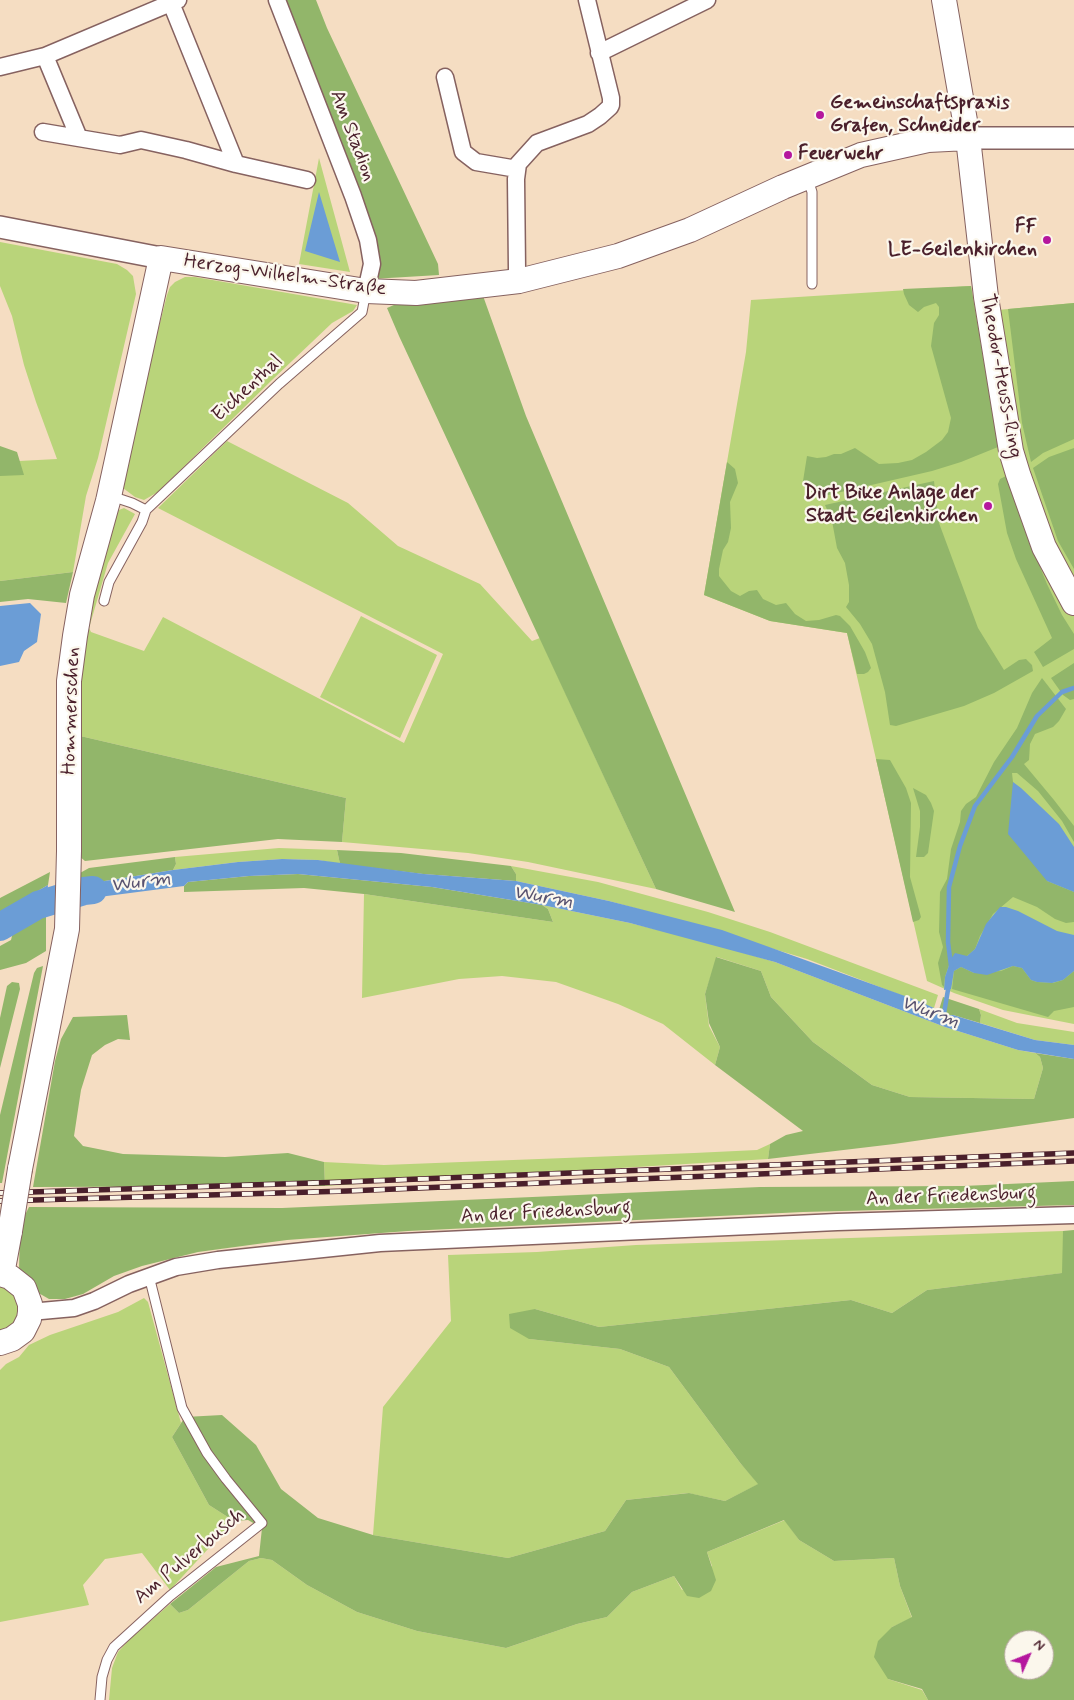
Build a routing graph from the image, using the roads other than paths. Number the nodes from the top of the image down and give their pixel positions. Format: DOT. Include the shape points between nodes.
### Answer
graph roads {
  1 [pos="277,0"];
  2 [pos="587,0"];
  3 [pos="707,0"];
  4 [pos="944,0"];
  5 [pos="174,1"];
  6 [pos="599,53"];
  7 [pos="44,56"];
  8 [pos="0,67"];
  9 [pos="445,77"];
  10 [pos="43,132"];
  11 [pos="78,138"];
  12 [pos="968,138"];
  13 [pos="1074,138"];
  14 [pos="236,164"];
  15 [pos="518,168"];
  16 [pos="807,177"];
  17 [pos="308,180"];
  18 [pos="0,227"];
  19 [pos="161,258"];
  20 [pos="519,282"];
  21 [pos="812,284"];
  22 [pos="366,291"];
  23 [pos="109,496"];
  24 [pos="146,510"];
  25 [pos="104,601"];
  26 [pos="1074,603"];
  27 [pos="1074,1215"];
  28 [pos="1,1274"];
  29 [pos="149,1276"];
  30 [pos="30,1312"];
  31 [pos="0,1343"];
  32 [pos="100,1700"];
  1 -- 22 [label="street, Am Stadion" via="368,240 372,264"];
  2 -- 6 [label="street"];
  3 -- 6 [label="street"];
  4 -- 12 [label="main road, Theodor-Heuss-Ring"];
  5 -- 7 [label="street"];
  5 -- 14 [label="street"];
  6 -- 15 [label="street" via="611,98 610,107 588,124 537,143"];
  7 -- 8 [label="street"];
  7 -- 11 [label="street"];
  9 -- 15 [label="street" via="463,152 476,162"];
  10 -- 11 [label="street"];
  11 -- 14 [label="street" via="120,145 141,140"];
  12 -- 13 [label="street, Herzog-Wilhelm-Straße"];
  12 -- 16 [label="main road, Herzog-Wilhelm-Straße" via="928,140 861,155"];
  12 -- 26 [label="main road, Theodor-Heuss-Ring" via="986,297 1011,451 1044,546"];
  14 -- 17 [label="street"];
  15 -- 20 [label="street"];
  16 -- 20 [label="main road, Herzog-Wilhelm-Straße" via="690,230 618,256"];
  16 -- 21 [label="lane" via="812,192"];
  18 -- 19 [label="street"];
  19 -- 22 [label="main road, Herzog-Wilhelm-Straße"];
  19 -- 23 [label="main road, Hommerschen"];
  20 -- 22 [label="main road, Herzog-Wilhelm-Straße" via="416,293"];
  22 -- 24 [label="lane, Eichenthal" via="362,312 272,390"];
  23 -- 24 [label="lane" via="132,502"];
  23 -- 28 [label="main road, Hommerschen, bridge" via="82,595 69,681 67,929"];
  24 -- 25 [label="lane, Eichenthal" via="109,582"];
  27 -- 29 [label="street, An der Friedensburg" via="828,1222 380,1243 218,1260 176,1267"];
  28 -- 30 [label="main road" via="24,1288"];
  29 -- 30 [label="street, An der Friedensburg" via="74,1308"];
  29 -- 32 [label="lane, Am Pulverbusch" via="182,1408 207,1453 262,1523 170,1596 114,1647 102,1677"];
  30 -- 31 [label="main road" via="23,1331 12,1340"];
}
